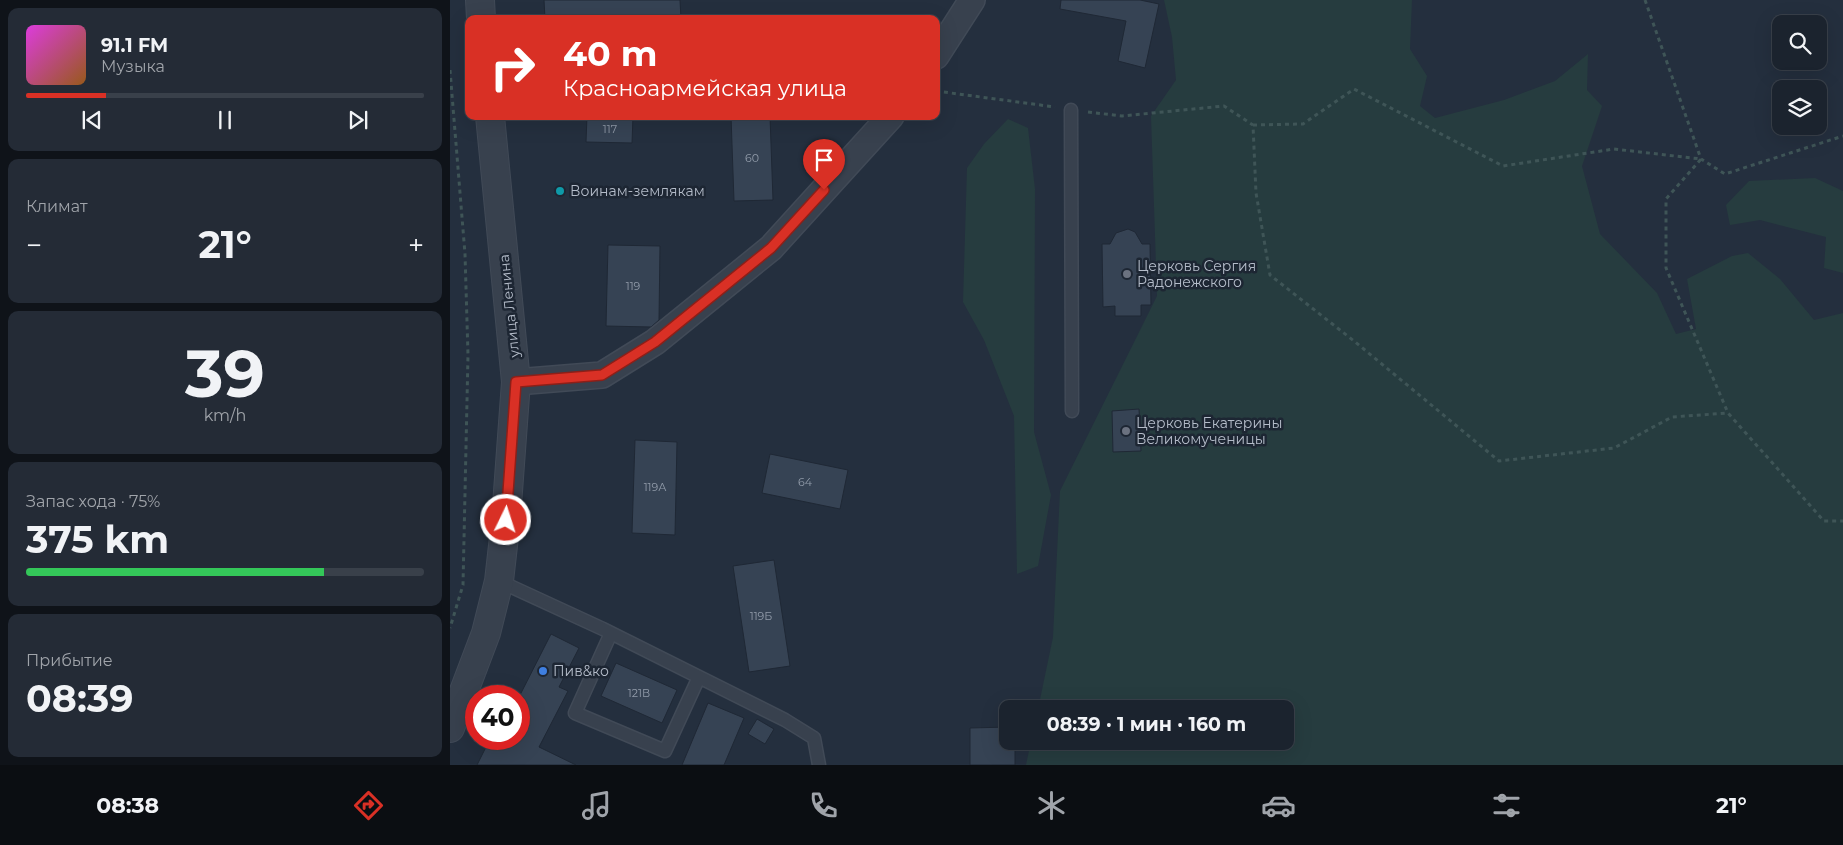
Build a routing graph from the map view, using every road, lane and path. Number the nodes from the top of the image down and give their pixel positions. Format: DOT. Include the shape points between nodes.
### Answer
graph roads {
  1 [pos="480,0"];
  2 [pos="972,0"];
  3 [pos="1645,0"];
  4 [pos="481,15"];
  5 [pos="940,50"];
  6 [pos="450,70"];
  7 [pos="940,92"];
  8 [pos="1071,110"];
  9 [pos="490,120"];
  10 [pos="887,120"];
  11 [pos="1253,125"];
  12 [pos="1843,136"];
  13 [pos="1701,158"];
  14 [pos="516,382"];
  15 [pos="1072,411"];
  16 [pos="1728,413"];
  17 [pos="1843,521"];
  18 [pos="499,581"];
  19 [pos="450,628"];
  20 [pos="611,633"];
  21 [pos="700,677"];
  22 [pos="450,728"];
  23 [pos="819,765"];
  1 -- 4 [label="street"];
  2 -- 5 [label="street"];
  3 -- 13 [label="path"];
  6 -- 19 [label="path" via="465,254 468,356 464,585"];
  7 -- 8 [label="path"];
  8 -- 11 [label="path" via="1122,116 1224,106"];
  8 -- 15 [label="lane"];
  9 -- 14 [label="street, улица Ленина"];
  10 -- 14 [label="street" via="771,248 655,342 602,375"];
  11 -- 13 [label="path" via="1303,124 1354,89 1503,166 1614,149"];
  11 -- 16 [label="path" via="1256,193 1270,275 1499,461 1614,448 1672,418"];
  12 -- 13 [label="path" via="1725,174"];
  13 -- 16 [label="path" via="1666,200 1666,268"];
  14 -- 18 [label="street, улица Ленина"];
  16 -- 17 [label="path" via="1824,521"];
  18 -- 20 [label="lane"];
  18 -- 22 [label="street, улица Ленина" via="486,633"];
  20 -- 21 [label="lane"];
  20 -- 21 [label="lane" via="575,713 665,750"];
  21 -- 23 [label="lane" via="786,720 814,738"];
}
